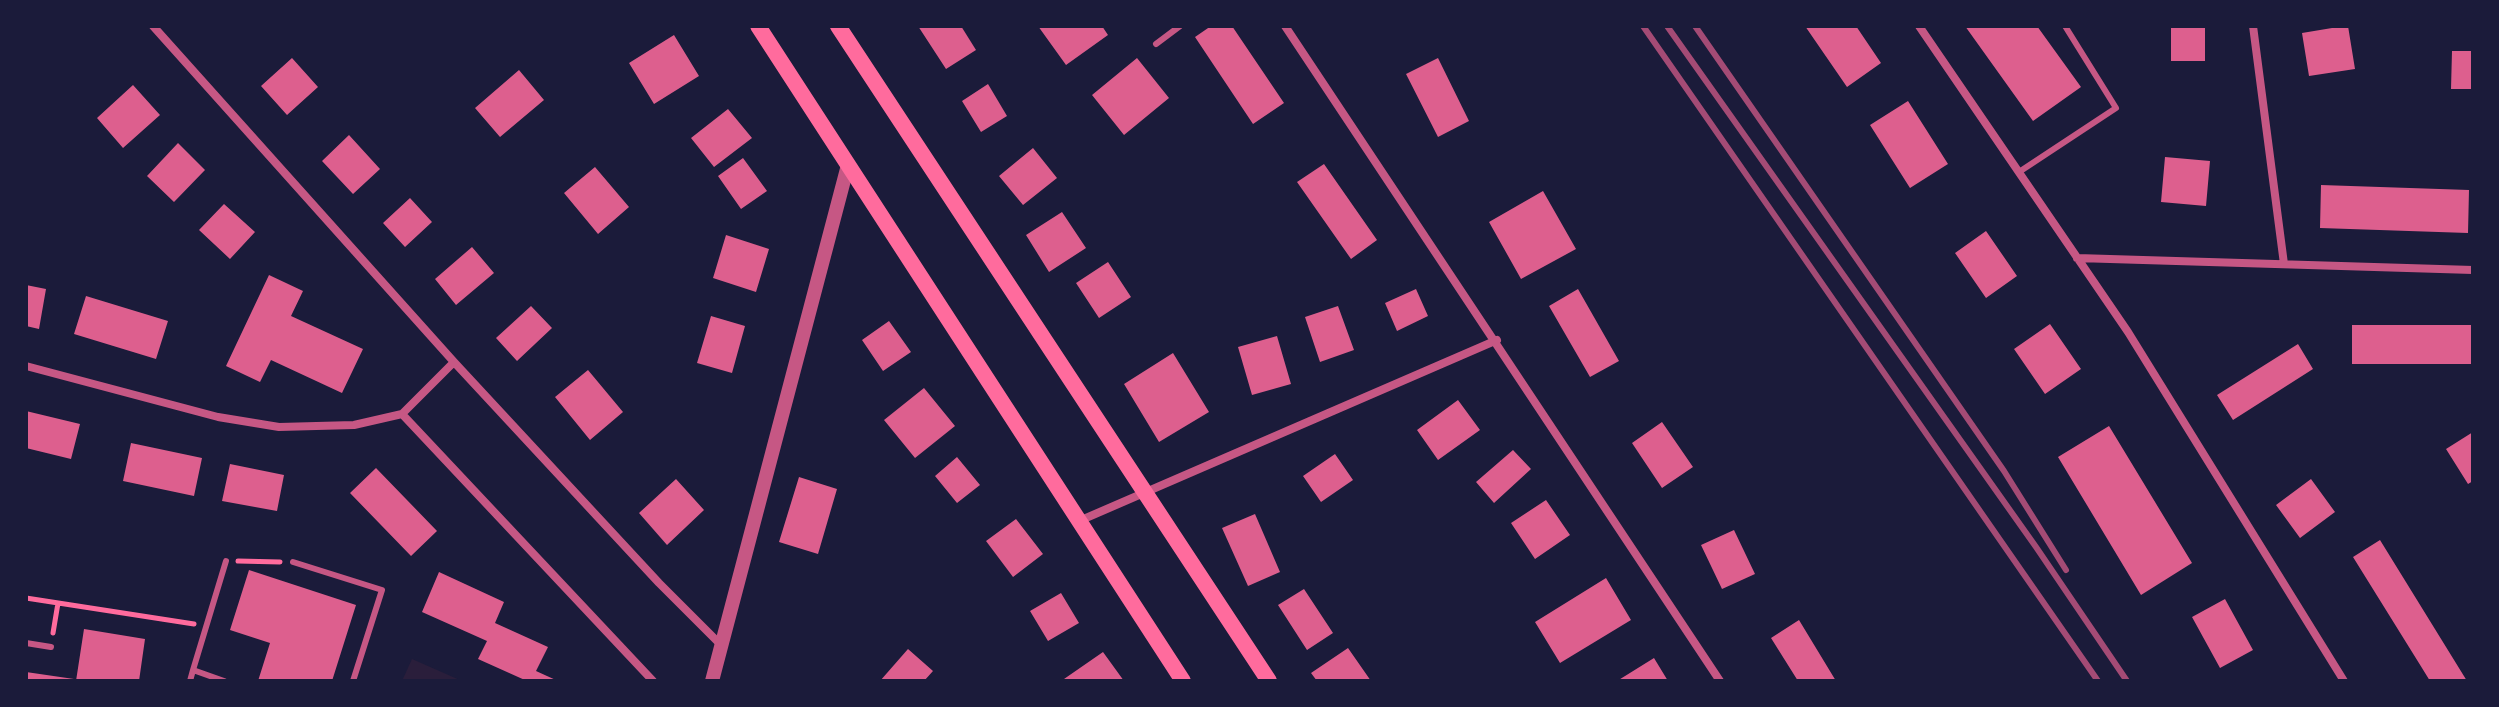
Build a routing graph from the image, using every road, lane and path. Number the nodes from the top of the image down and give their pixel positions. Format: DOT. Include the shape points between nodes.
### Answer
graph roads {
  1 [pos="153,26"];
  2 [pos="758,26"];
  3 [pos="838,26"];
  4 [pos="1180,26"];
  5 [pos="1285,26"];
  6 [pos="1919,26"];
  7 [pos="2065,26"];
  8 [pos="2253,26"];
  9 [pos="1156,44"];
  10 [pos="848,165"];
  11 [pos="2019,172"];
  12 [pos="2077,258"];
  13 [pos="2284,264"];
  14 [pos="2473,270"];
  15 [pos="1497,340"];
  16 [pos="454,362"];
  17 [pos="26,366"];
  18 [pos="402,414"];
  19 [pos="1146,493"];
  20 [pos="1077,522"];
  21 [pos="226,561"];
  22 [pos="293,562"];
  23 [pos="26,598"];
  24 [pos="58,603"];
  25 [pos="207,626"];
  26 [pos="26,643"];
  27 [pos="721,645"];
  28 [pos="51,647"];
  29 [pos="193,670"];
  30 [pos="190,681"];
  31 [pos="224,681"];
  32 [pos="353,681"];
  33 [pos="653,681"];
  34 [pos="712,681"];
  35 [pos="1183,681"];
  36 [pos="1269,681"];
  37 [pos="1720,681"];
  38 [pos="2344,681"];
  1 -- 16 [label="street"];
  2 -- 10 [label="main road"];
  3 -- 19 [label="main road"];
  4 -- 9 [label="lane"];
  5 -- 15 [label="street"];
  6 -- 11 [label="street"];
  7 -- 11 [label="lane" via="2116,108"];
  8 -- 13 [label="street"];
  10 -- 20 [label="main road"];
  10 -- 27 [label="street"];
  11 -- 12 [label="street"];
  12 -- 13 [label="street"];
  12 -- 38 [label="street"];
  13 -- 14 [label="street"];
  15 -- 19 [label="street"];
  15 -- 37 [label="street"];
  16 -- 18 [label="street"];
  16 -- 27 [label="street"];
  17 -- 18 [label="street" via="218,417 279,427 354,425"];
  18 -- 33 [label="street"];
  19 -- 20 [label="street"];
  19 -- 36 [label="main road"];
  20 -- 35 [label="main road"];
  21 -- 22 [label="path"];
  21 -- 25 [label="lane"];
  22 -- 32 [label="lane" via="382,590"];
  23 -- 24 [label="path"];
  24 -- 25 [label="path"];
  24 -- 28 [label="path"];
  25 -- 29 [label="lane"];
  26 -- 28 [label="lane"];
  27 -- 34 [label="street"];
  29 -- 30 [label="lane"];
  29 -- 31 [label="lane"];
}
